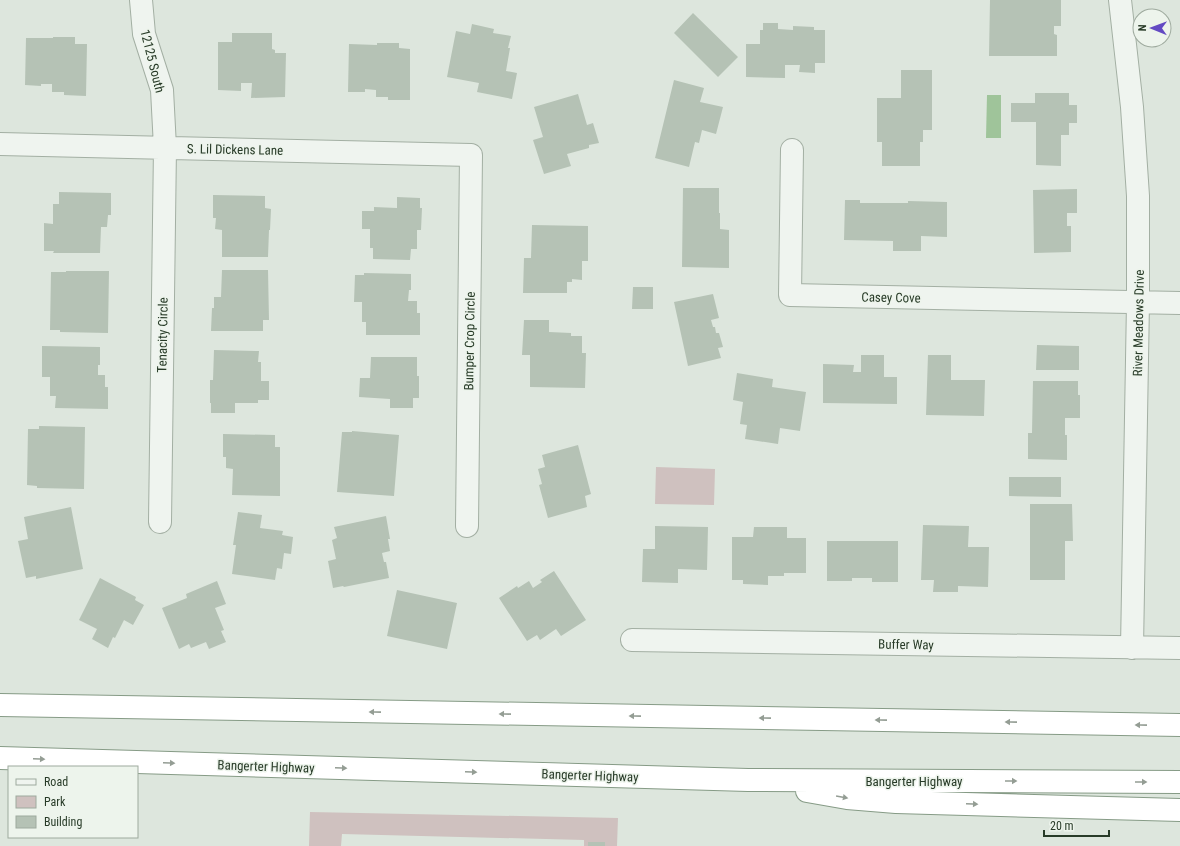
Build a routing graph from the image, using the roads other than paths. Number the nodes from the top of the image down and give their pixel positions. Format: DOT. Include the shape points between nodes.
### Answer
graph roads {
  1 [pos="141,0"];
  2 [pos="1120,0"];
  3 [pos="0,144"];
  4 [pos="165,147"];
  5 [pos="792,150"];
  6 [pos="471,155"];
  7 [pos="1138,302"];
  8 [pos="1180,303"];
  9 [pos="160,522"];
  10 [pos="467,526"];
  11 [pos="632,640"];
  12 [pos="1132,648"];
  13 [pos="1180,648"];
  14 [pos="0,705"];
  15 [pos="1180,725"];
  16 [pos="0,758"];
  17 [pos="748,780"];
  18 [pos="1180,782"];
  19 [pos="1180,810"];
  1 -- 4 [label="street, 12125 South" via="144,34 162,90"];
  2 -- 7 [label="street, River Meadows Drive" via="1132,107 1138,196"];
  3 -- 4 [label="street, S. Lil Dickens Lane"];
  4 -- 6 [label="street, S. Lil Dickens Lane"];
  4 -- 9 [label="street, Tenacity Circle"];
  5 -- 7 [label="street, Casey Cove" via="790,295"];
  6 -- 10 [label="street, Bumper Crop Circle"];
  7 -- 8 [label="street"];
  7 -- 12 [label="street, River Meadows Drive"];
  11 -- 12 [label="street, Buffer Way"];
  12 -- 13 [label="street, Buffer Way"];
  15 -- 14 [label="highway, one-way"];
  16 -- 17 [label="highway, Bangerter Highway, one-way"];
  17 -- 18 [label="highway, Bangerter Highway, one-way"];
  17 -- 19 [label="highway, one-way" via="847,798 896,802"];
}
